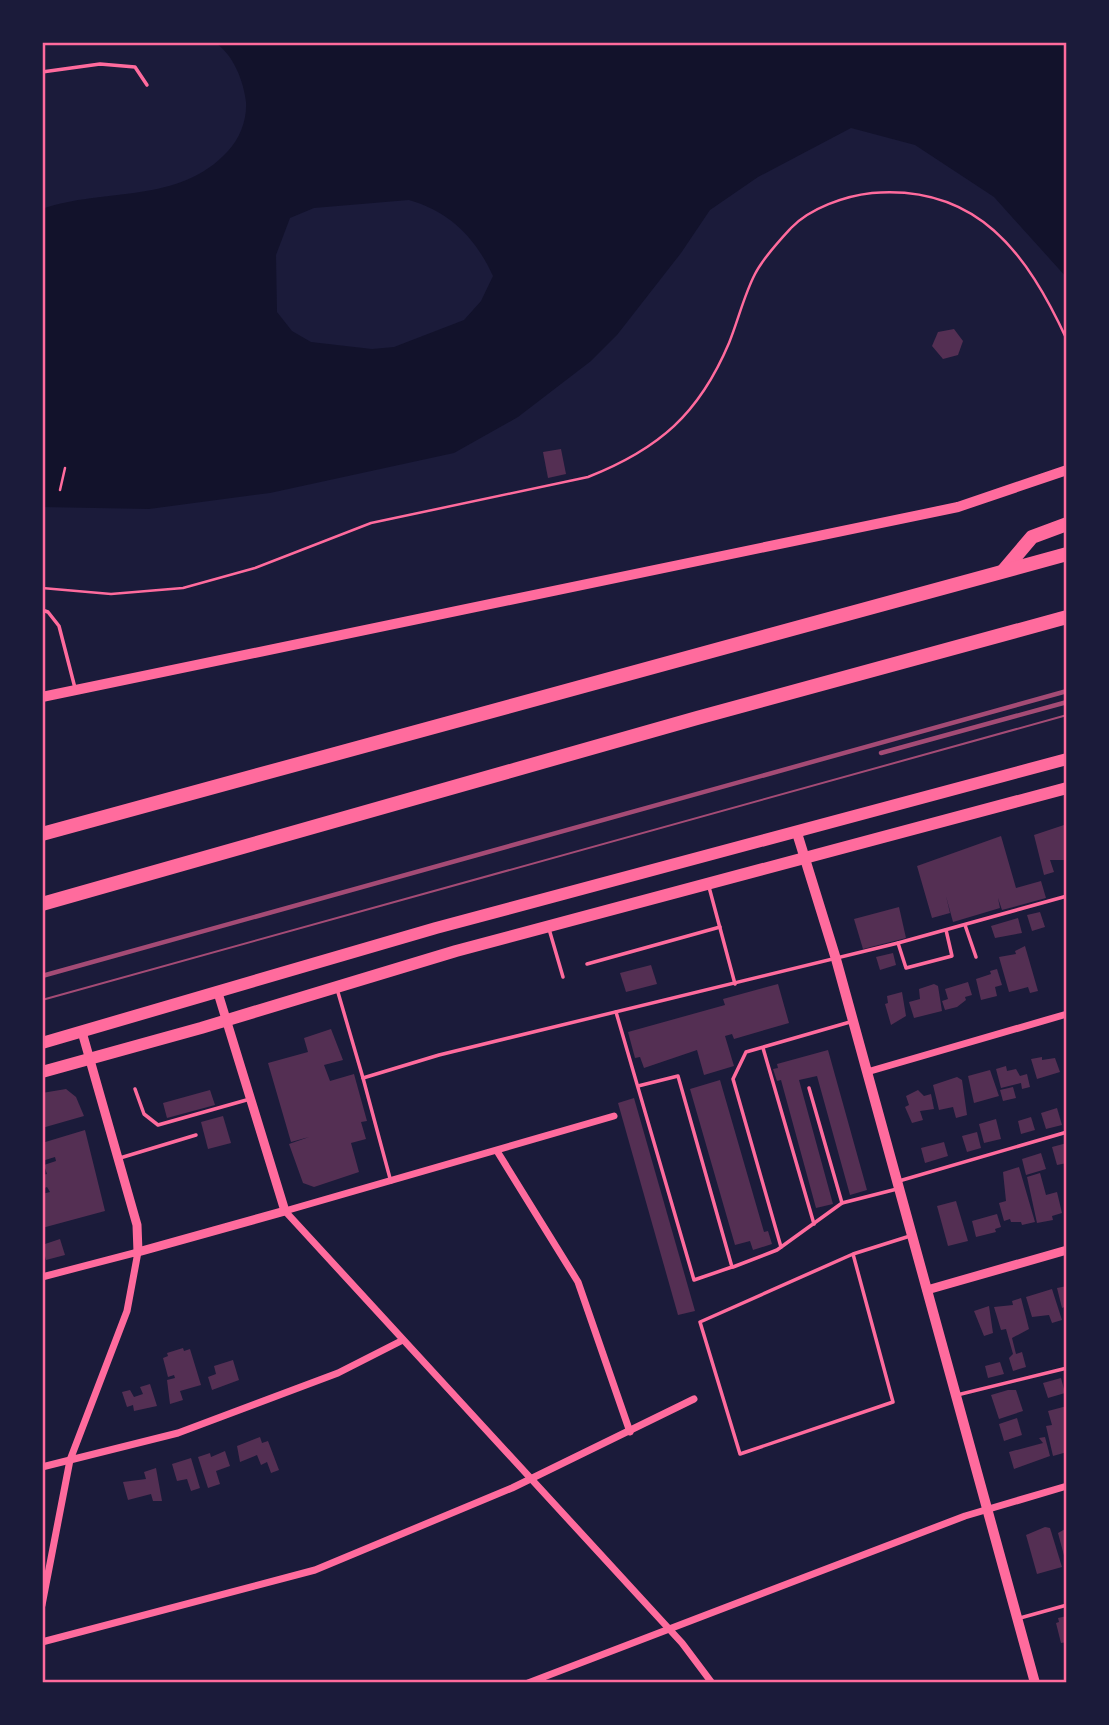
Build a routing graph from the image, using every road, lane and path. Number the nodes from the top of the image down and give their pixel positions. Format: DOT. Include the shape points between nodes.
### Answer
graph roads {
  1 [pos="42,72"];
  2 [pos="147,85"];
  3 [pos="1067,340"];
  4 [pos="65,468"];
  5 [pos="1067,470"];
  6 [pos="60,490"];
  7 [pos="1067,524"];
  8 [pos="1067,554"];
  9 [pos="1004,570"];
  10 [pos="42,588"];
  11 [pos="42,610"];
  12 [pos="1067,617"];
  13 [pos="76,690"];
  14 [pos="42,697"];
  15 [pos="1067,759"];
  16 [pos="1067,788"];
  17 [pos="42,834"];
  18 [pos="797,834"];
  19 [pos="805,860"];
  20 [pos="709,885"];
  21 [pos="1067,896"];
  22 [pos="42,904"];
  23 [pos="965,925"];
  24 [pos="549,927"];
  25 [pos="720,927"];
  26 [pos="946,930"];
  27 [pos="898,943"];
  28 [pos="976,957"];
  29 [pos="836,958"];
  30 [pos="587,964"];
  31 [pos="563,977"];
  32 [pos="735,984"];
  33 [pos="337,987"];
  34 [pos="218,993"];
  35 [pos="616,1012"];
  36 [pos="1067,1014"];
  37 [pos="226,1020"];
  38 [pos="852,1022"];
  39 [pos="82,1032"];
  40 [pos="42,1043"];
  41 [pos="762,1048"];
  42 [pos="90,1058"];
  43 [pos="42,1072"];
  44 [pos="867,1072"];
  45 [pos="363,1078"];
  46 [pos="638,1086"];
  47 [pos="809,1088"];
  48 [pos="135,1089"];
  49 [pos="250,1099"];
  50 [pos="614,1116"];
  51 [pos="1067,1132"];
  52 [pos="196,1135"];
  53 [pos="497,1151"];
  54 [pos="118,1159"];
  55 [pos="392,1182"];
  56 [pos="898,1185"];
  57 [pos="842,1203"];
  58 [pos="285,1210"];
  59 [pos="814,1224"];
  60 [pos="912,1236"];
  61 [pos="781,1247"];
  62 [pos="1067,1250"];
  63 [pos="138,1252"];
  64 [pos="853,1254"];
  65 [pos="732,1267"];
  66 [pos="42,1276"];
  67 [pos="927,1290"];
  68 [pos="401,1340"];
  69 [pos="1067,1368"];
  70 [pos="956,1395"];
  71 [pos="694,1399"];
  72 [pos="630,1432"];
  73 [pos="70,1460"];
  74 [pos="42,1467"];
  75 [pos="531,1478"];
  76 [pos="1067,1486"];
  77 [pos="989,1507"];
  78 [pos="42,1605"];
  79 [pos="1067,1605"];
  80 [pos="1018,1619"];
  81 [pos="668,1628"];
  82 [pos="42,1642"];
  83 [pos="528,1683"];
  84 [pos="712,1683"];
  85 [pos="1035,1683"];
  1 -- 2 [label="lane" via="100,64 135,67"];
  3 -- 10 [label="path" via="1019,257 993,227 961,205 925,194 861,194 817,209 794,225 755,273 703,395 660,439 622,463 588,477 371,523 255,568 183,588 111,594"];
  4 -- 6 [label="path"];
  5 -- 13 [label="main road" via="958,507"];
  7 -- 9 [label="highway" via="1032,537"];
  8 -- 9 [label="highway"];
  9 -- 17 [label="highway"];
  11 -- 13 [label="lane" via="59,625"];
  12 -- 22 [label="highway"];
  13 -- 14 [label="main road"];
  15 -- 18 [label="main road"];
  16 -- 19 [label="main road"];
  18 -- 19 [label="main road"];
  18 -- 34 [label="main road" via="436,928"];
  19 -- 20 [label="main road"];
  19 -- 29 [label="main road"];
  20 -- 24 [label="main road"];
  20 -- 25 [label="lane"];
  21 -- 23 [label="lane"];
  23 -- 26 [label="lane"];
  23 -- 28 [label="lane"];
  24 -- 31 [label="lane"];
  24 -- 33 [label="main road"];
  25 -- 30 [label="lane"];
  25 -- 32 [label="lane"];
  26 -- 27 [label="lane"];
  26 -- 27 [label="lane" via="952,956 906,968"];
  27 -- 29 [label="lane"];
  29 -- 32 [label="lane"];
  29 -- 38 [label="main road"];
  32 -- 35 [label="lane"];
  33 -- 37 [label="main road"];
  33 -- 45 [label="lane"];
  34 -- 37 [label="street"];
  34 -- 39 [label="main road"];
  35 -- 45 [label="lane"];
  35 -- 46 [label="lane"];
  36 -- 44 [label="street"];
  37 -- 42 [label="main road"];
  37 -- 49 [label="street"];
  38 -- 41 [label="lane"];
  38 -- 44 [label="main road"];
  39 -- 40 [label="main road"];
  39 -- 42 [label="street"];
  41 -- 59 [label="lane"];
  41 -- 61 [label="lane" via="746,1052 733,1079"];
  42 -- 43 [label="main road"];
  42 -- 54 [label="street"];
  44 -- 56 [label="main road"];
  45 -- 55 [label="lane"];
  46 -- 65 [label="lane" via="678,1076"];
  46 -- 65 [label="lane" via="694,1280"];
  47 -- 57 [label="lane"];
  48 -- 49 [label="lane" via="144,1114 158,1125"];
  49 -- 58 [label="street"];
  50 -- 53 [label="street"];
  51 -- 56 [label="lane"];
  52 -- 54 [label="lane"];
  53 -- 55 [label="street"];
  53 -- 72 [label="street" via="578,1282"];
  54 -- 63 [label="street" via="137,1225"];
  55 -- 58 [label="street"];
  56 -- 57 [label="lane"];
  56 -- 60 [label="main road"];
  57 -- 59 [label="lane"];
  58 -- 63 [label="street"];
  58 -- 68 [label="street"];
  59 -- 61 [label="lane"];
  60 -- 64 [label="lane"];
  60 -- 67 [label="main road"];
  61 -- 65 [label="lane"];
  62 -- 67 [label="street"];
  63 -- 66 [label="street"];
  63 -- 73 [label="street" via="127,1311"];
  64 -- 64 [label="lane" via="700,1322 740,1454 893,1402"];
  67 -- 70 [label="main road"];
  68 -- 73 [label="street" via="338,1373 177,1433"];
  68 -- 75 [label="street"];
  69 -- 70 [label="lane"];
  70 -- 77 [label="main road"];
  71 -- 72 [label="street"];
  72 -- 75 [label="street"];
  73 -- 74 [label="street"];
  73 -- 78 [label="street"];
  75 -- 81 [label="street"];
  75 -- 82 [label="street" via="315,1570"];
  76 -- 77 [label="street"];
  77 -- 80 [label="main road"];
  77 -- 81 [label="street"];
  79 -- 80 [label="lane"];
  80 -- 85 [label="main road"];
  81 -- 83 [label="street"];
  81 -- 84 [label="street"];
}
